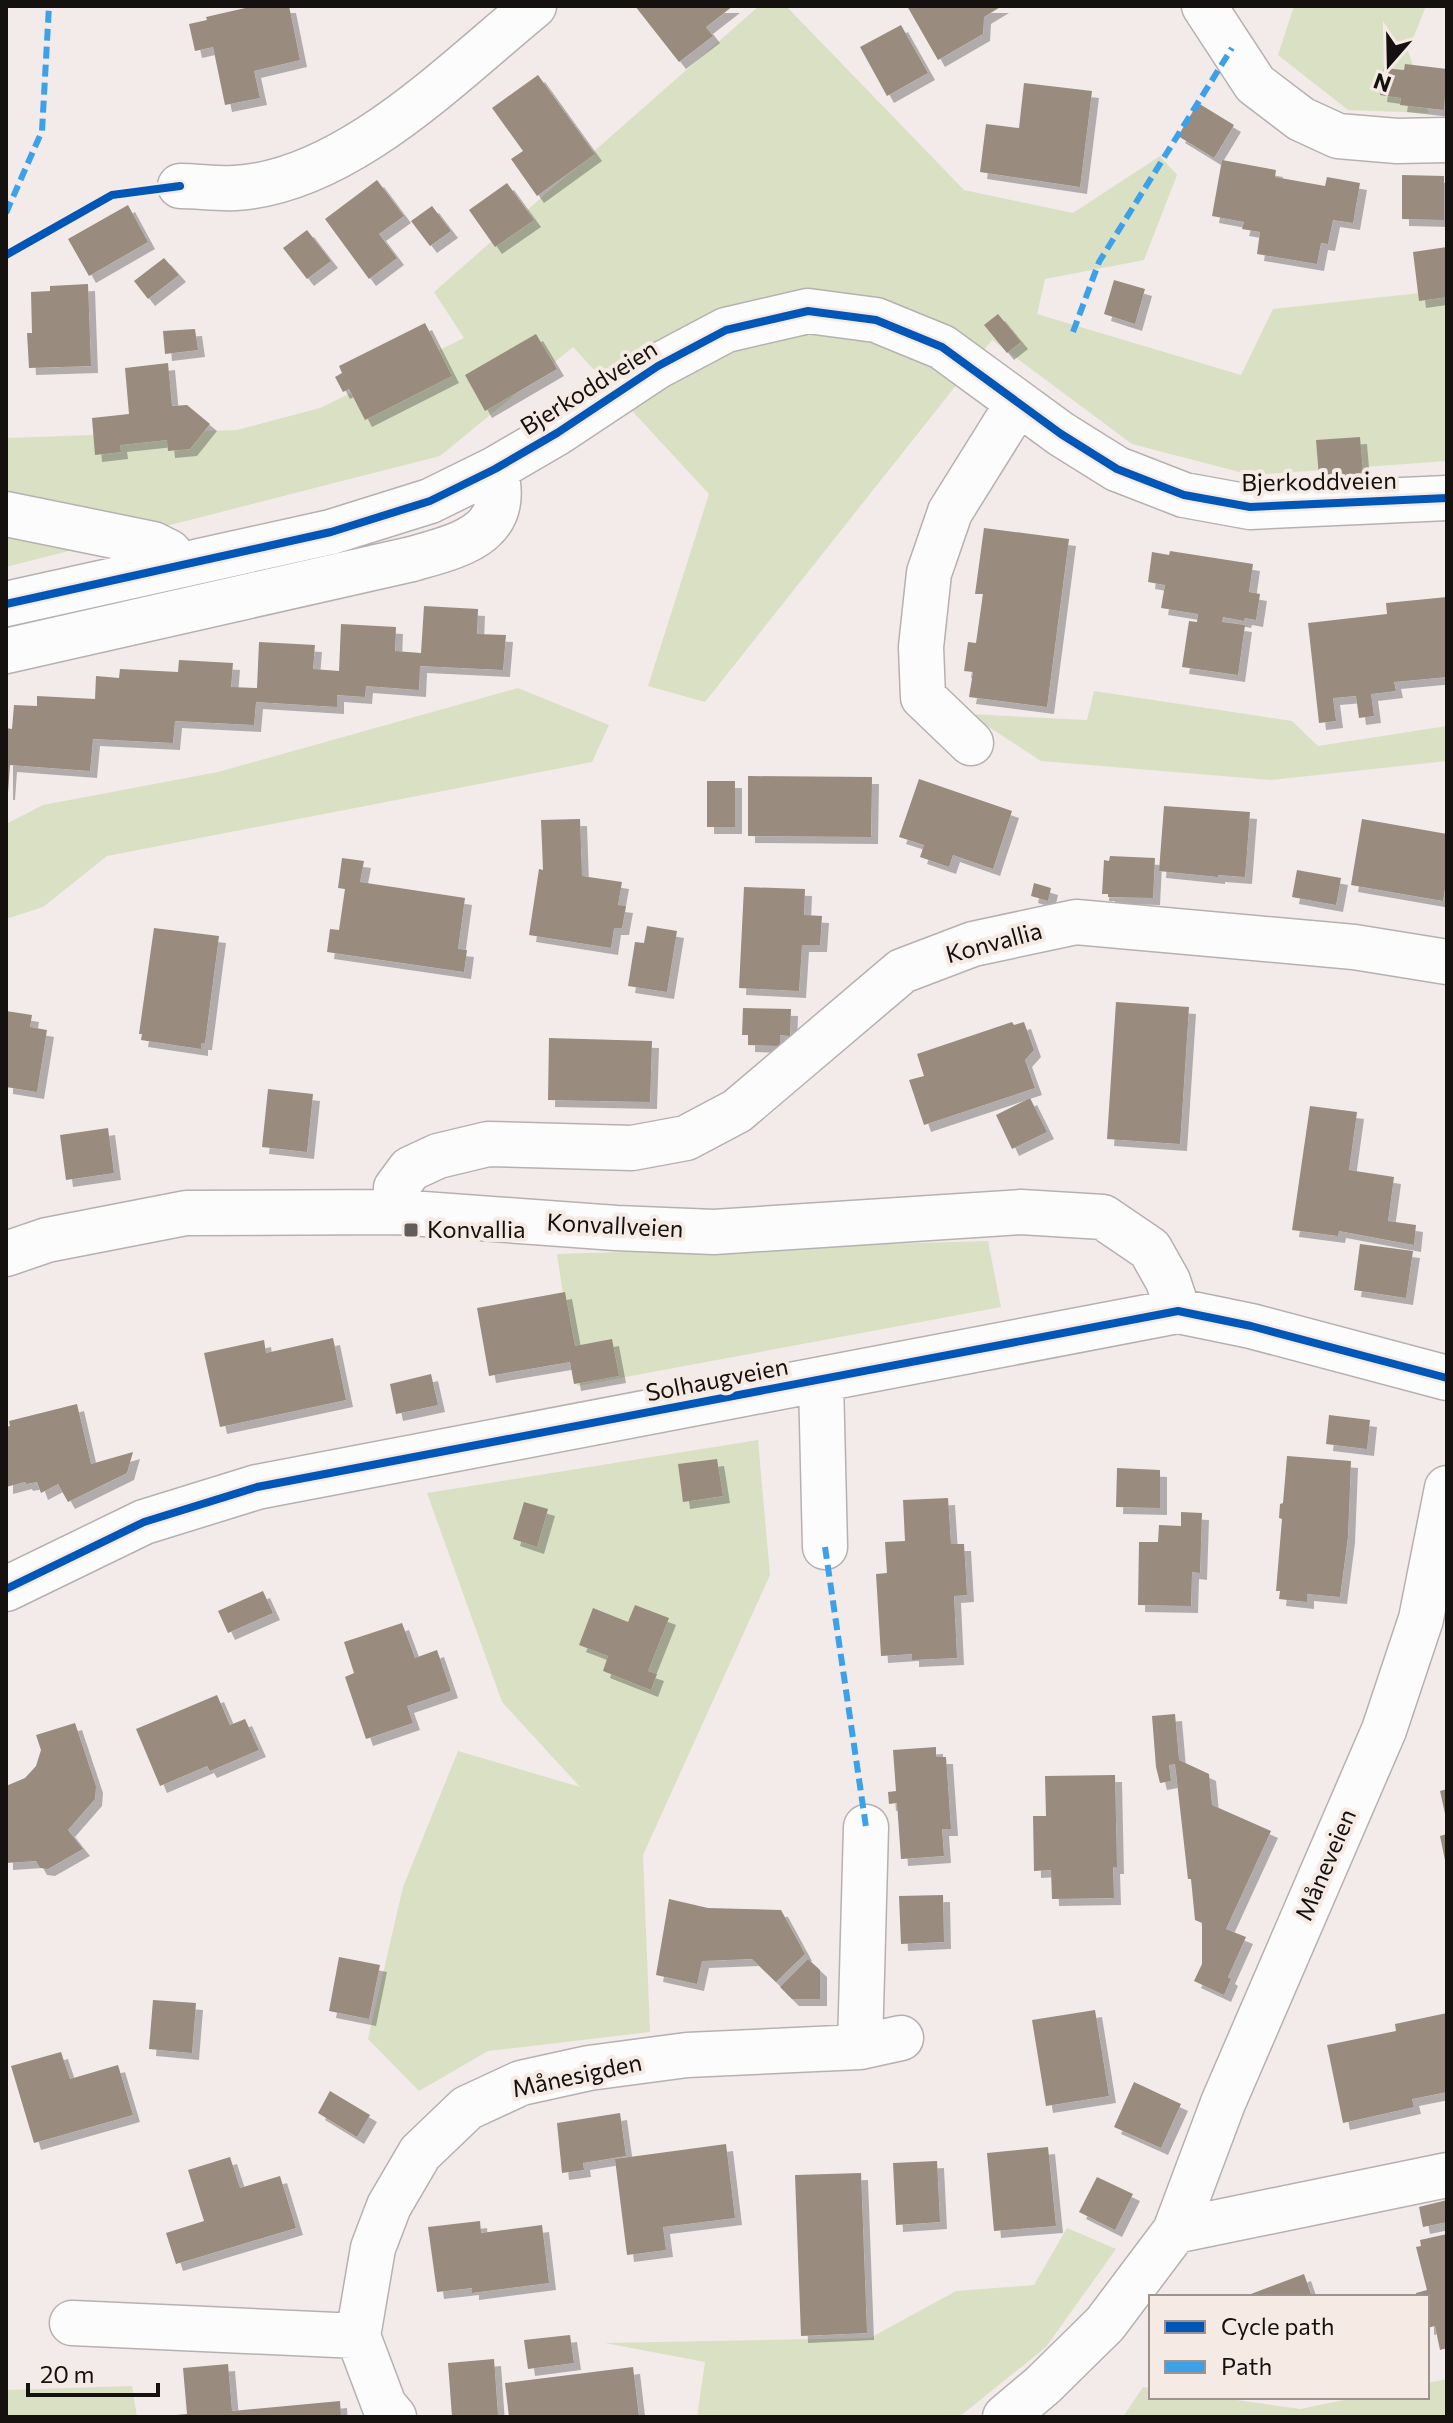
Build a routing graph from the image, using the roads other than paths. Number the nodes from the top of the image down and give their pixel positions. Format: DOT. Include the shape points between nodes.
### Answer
graph roads {
  1 [pos="534,6"];
  2 [pos="1204,6"];
  3 [pos="1447,140"];
  4 [pos="180,186"];
  5 [pos="1018,403"];
  6 [pos="495,469"];
  7 [pos="1447,498"];
  8 [pos="6,514"];
  9 [pos="170,566"];
  10 [pos="6,604"];
  11 [pos="6,651"];
  12 [pos="971,743"];
  13 [pos="1447,962"];
  14 [pos="396,1212"];
  15 [pos="6,1254"];
  16 [pos="1178,1311"];
  17 [pos="1447,1378"];
  18 [pos="821,1381"];
  19 [pos="1447,1488"];
  20 [pos="825,1547"];
  21 [pos="6,1589"];
  22 [pos="866,1827"];
  23 [pos="1447,2175"];
  24 [pos="1175,2231"];
  25 [pos="72,2323"];
  26 [pos="358,2336"];
  27 [pos="394,2417"];
  28 [pos="1005,2417"];
  1 -- 4 [label="street" via="390,125 329,160 281,180 235,188"];
  2 -- 3 [label="street" via="1255,84 1301,119 1338,136"];
  5 -- 6 [label="street, Bjerkoddveien" via="942,347 876,320 808,311 726,330 658,366"];
  5 -- 7 [label="street, Bjerkoddveien" via="1117,469 1184,495 1250,507"];
  5 -- 12 [label="street" via="950,512 929,573 921,647 923,697"];
  6 -- 9 [label="street, Bjerkoddveien" via="430,501 331,532"];
  6 -- 11 [label="street" via="499,500 494,516 474,538 455,546"];
  8 -- 9 [label="street" via="153,544 169,552"];
  9 -- 10 [label="street, Bjerkoddveien"];
  13 -- 14 [label="street, Konvallia" via="1354,947 1076,922 973,944 902,971 737,1111 686,1138 632,1148 488,1144 438,1156 410,1169 396,1188"];
  14 -- 15 [label="street, Konvallveien" via="186,1213 47,1240"];
  14 -- 16 [label="street, Konvallveien" via="714,1232 1021,1212 1103,1217 1150,1249"];
  16 -- 17 [label="street, Solhaugveien"];
  16 -- 18 [label="street, Solhaugveien"];
  18 -- 20 [label="street"];
  18 -- 21 [label="street, Solhaugveien" via="257,1487 144,1522"];
  19 -- 24 [label="street, Måneveien" via="1421,1619 1384,1730 1223,2103"];
  22 -- 26 [label="street, Månesigden" via="880,2042 687,2055 589,2068 521,2083 467,2108 420,2153 389,2206 373,2248"];
  23 -- 24 [label="street"];
  24 -- 28 [label="street, Måneveien" via="1105,2324"];
  25 -- 26 [label="street"];
  26 -- 27 [label="street" via="384,2405"];
}
